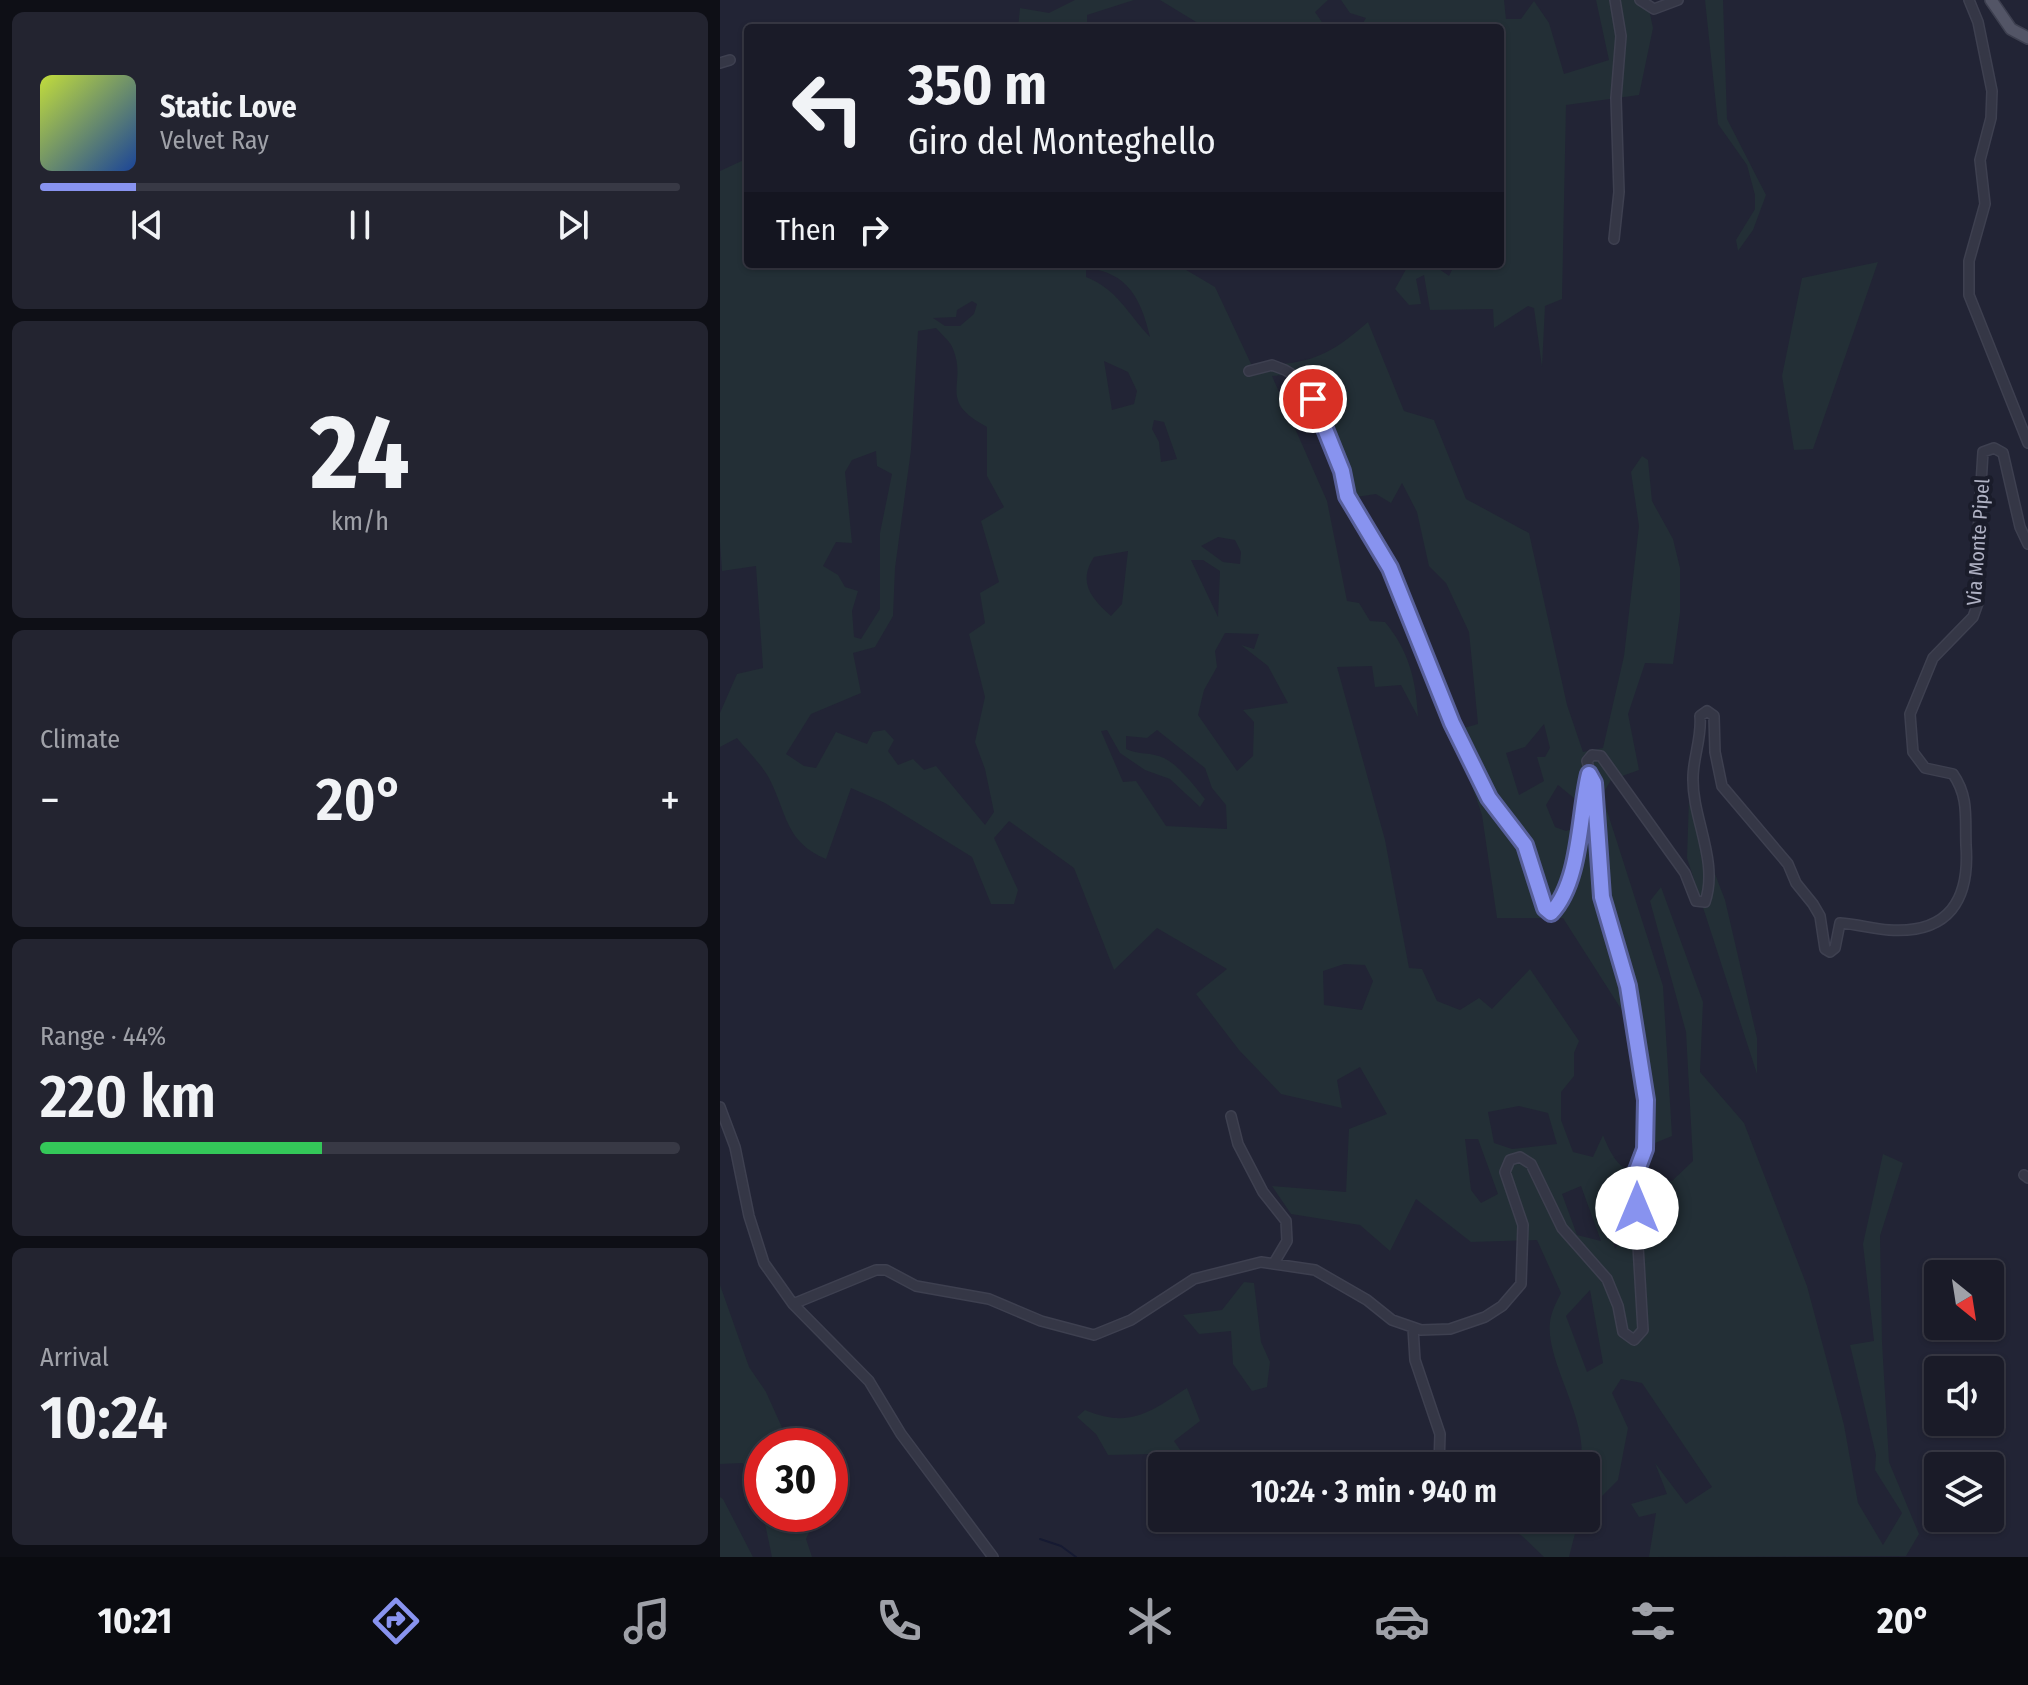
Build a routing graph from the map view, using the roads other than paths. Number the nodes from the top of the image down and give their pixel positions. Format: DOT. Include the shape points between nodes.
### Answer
graph roads {
  1 [pos="1615,0"];
  2 [pos="1640,0"];
  3 [pos="1678,0"];
  4 [pos="1969,0"];
  5 [pos="1991,0"];
  6 [pos="2028,38"];
  7 [pos="1614,239"];
  8 [pos="1249,371"];
  9 [pos="2028,443"];
  10 [pos="2028,544"];
  11 [pos="1589,774"];
  12 [pos="720,1107"];
  13 [pos="1231,1116"];
  14 [pos="1274,1263"];
  15 [pos="794,1309"];
  16 [pos="1413,1328"];
  17 [pos="1439,1452"];
  18 [pos="993,1557"];
  1 -- 7 [label="street" via="1621,36"];
  2 -- 3 [label="street" via="1654,9"];
  4 -- 9 [label="street" via="1992,91 1980,160 1985,204 1969,261 1969,295"];
  5 -- 6 [label="main road" via="2011,29"];
  8 -- 11 [label="street" via="1272,365 1303,381 1342,471 1347,496 1390,568 1452,723 1489,798 1525,845 1551,913 1574,860"];
  10 -- 11 [label="street, Via Monte Pipel" via="2003,453 1994,448 1983,452 1978,603 1973,617 1933,658 1910,707 1913,752 1925,768 1953,774 1966,800 1966,882 1955,907 1934,924 1887,930 1840,923 1835,948 1825,949 1820,916 1788,864 1722,786 1714,716 1707,711 1700,716 1693,777 1710,889 1705,902 1696,901 1685,873 1601,756 1587,761"];
  11 -- 16 [label="street" via="1596,796 1602,897 1628,986 1646,1100 1645,1149 1634,1178 1641,1252 1640,1336 1634,1340 1623,1332 1607,1279 1562,1228 1531,1164 1520,1157 1510,1160 1505,1172 1523,1225 1521,1284 1485,1317 1450,1329"];
  12 -- 15 [label="street" via="764,1263"];
  13 -- 14 [label="street" via="1257,1182 1286,1221 1287,1241"];
  14 -- 15 [label="street" via="1194,1279 1117,1328 1094,1335 989,1299 916,1286 886,1270"];
  14 -- 16 [label="street" via="1315,1270"];
  15 -- 18 [label="street" via="869,1381 901,1434"];
  16 -- 17 [label="street" via="1415,1360 1440,1434"];
}
